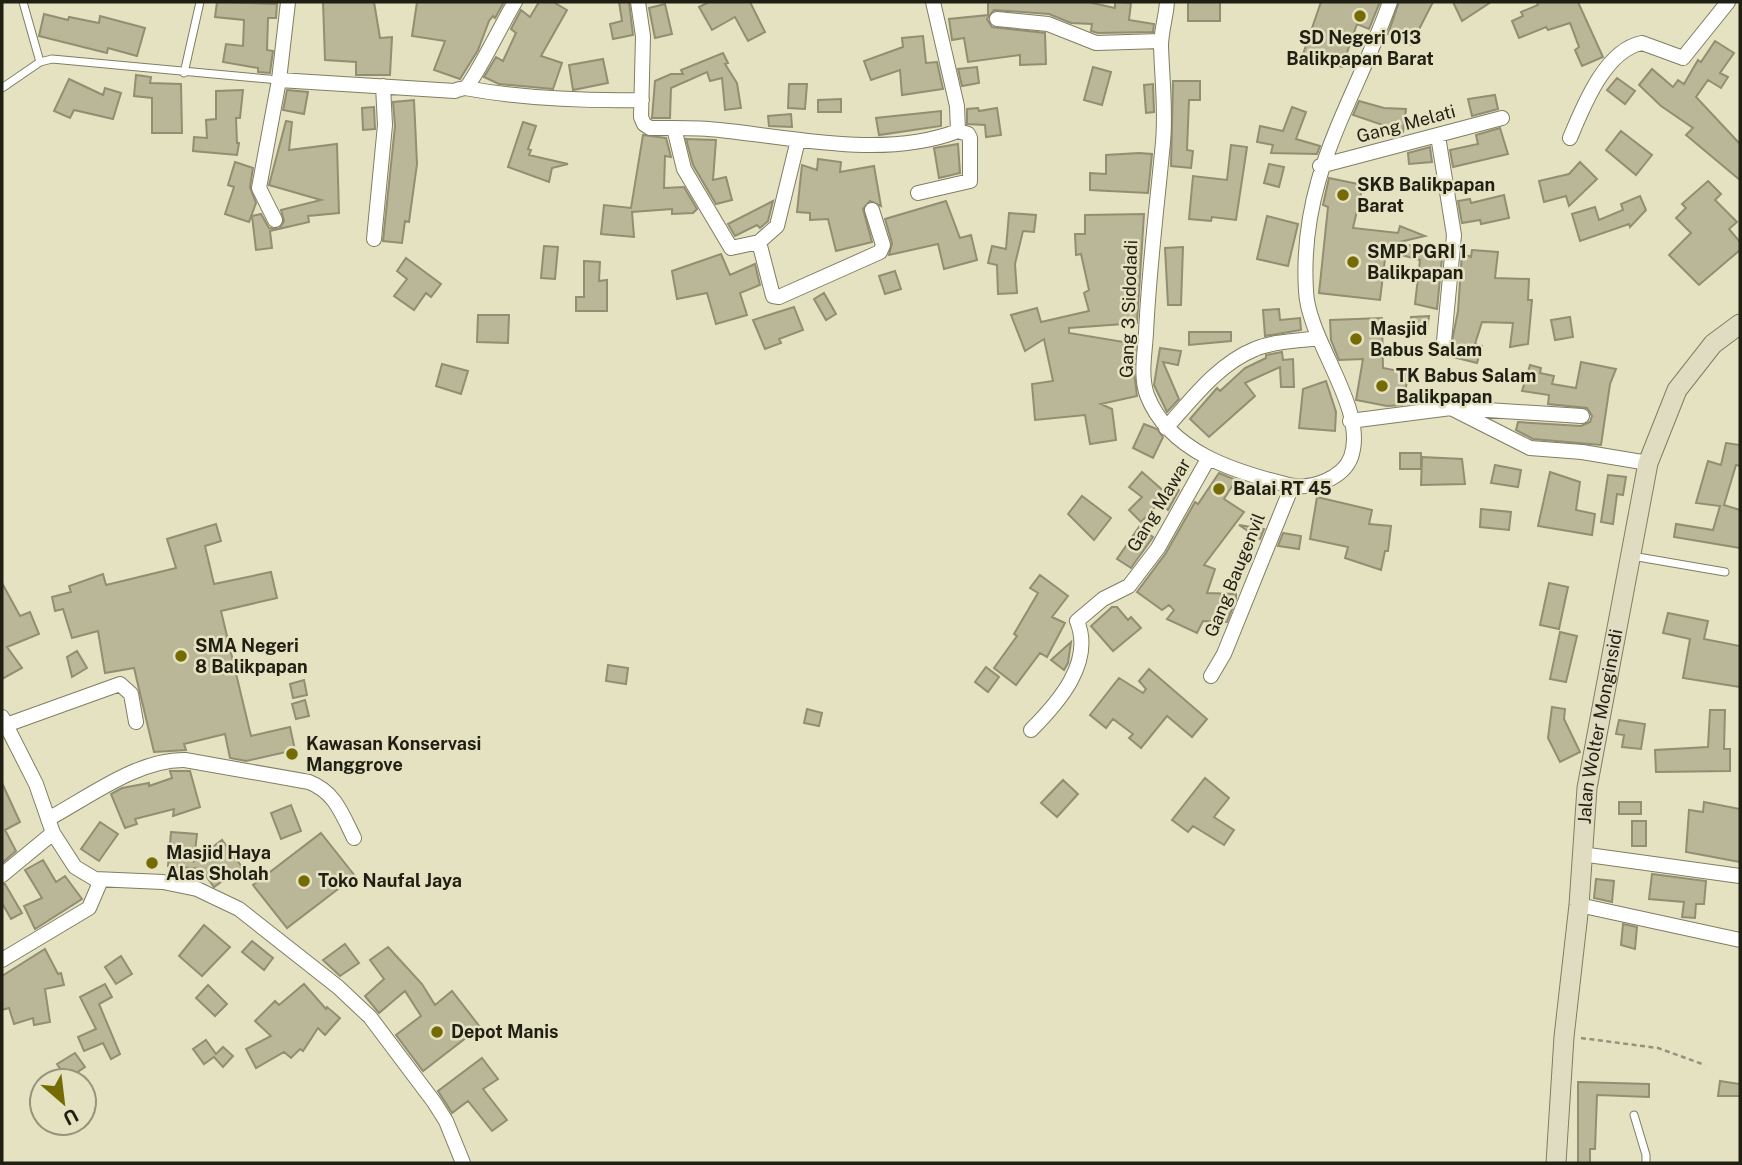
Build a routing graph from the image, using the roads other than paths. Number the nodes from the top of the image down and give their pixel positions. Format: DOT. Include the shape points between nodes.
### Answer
graph roads {
  1 [pos="23,2"];
  2 [pos="200,2"];
  3 [pos="288,2"];
  4 [pos="515,2"];
  5 [pos="638,2"];
  6 [pos="933,2"];
  7 [pos="1167,2"];
  8 [pos="1390,2"];
  9 [pos="1728,2"];
  10 [pos="997,19"];
  11 [pos="1161,41"];
  12 [pos="40,62"];
  13 [pos="184,73"];
  14 [pos="279,80"];
  15 [pos="383,86"];
  16 [pos="2,88"];
  17 [pos="465,88"];
  18 [pos="642,100"];
  19 [pos="1502,118"];
  20 [pos="674,128"];
  21 [pos="958,131"];
  22 [pos="1437,136"];
  23 [pos="1570,138"];
  24 [pos="799,140"];
  25 [pos="1320,166"];
  26 [pos="918,193"];
  27 [pos="872,209"];
  28 [pos="275,220"];
  29 [pos="374,239"];
  30 [pos="759,242"];
  31 [pos="1740,324"];
  32 [pos="1319,338"];
  33 [pos="1444,341"];
  34 [pos="1451,408"];
  35 [pos="1582,416"];
  36 [pos="1350,421"];
  37 [pos="1166,428"];
  38 [pos="1209,459"];
  39 [pos="1648,463"];
  40 [pos="1292,486"];
  41 [pos="1631,555"];
  42 [pos="1725,572"];
  43 [pos="1211,676"];
  44 [pos="4,721"];
  45 [pos="136,722"];
  46 [pos="1031,730"];
  47 [pos="50,826"];
  48 [pos="354,838"];
  49 [pos="1581,854"];
  50 [pos="2,875"];
  51 [pos="1740,876"];
  52 [pos="101,880"];
  53 [pos="1579,905"];
  54 [pos="1740,940"];
  55 [pos="2,960"];
  56 [pos="1634,1115"];
  57 [pos="463,1163"];
  58 [pos="1556,1163"];
  59 [pos="1646,1163"];
  1 -- 12 [label="lane"];
  2 -- 13 [label="lane"];
  3 -- 14 [label="street"];
  4 -- 17 [label="street"];
  5 -- 18 [label="street" via="643,36"];
  6 -- 21 [label="street" via="957,106"];
  7 -- 11 [label="street, Gang 3 Sidodadi"];
  8 -- 25 [label="street"];
  9 -- 23 [label="street" via="1683,58 1642,43 1623,50 1592,85"];
  10 -- 11 [label="street" via="1048,24 1096,43"];
  11 -- 37 [label="street, Gang 3 Sidodadi" via="1163,139 1149,250 1143,373 1147,395"];
  12 -- 13 [label="lane" via="51,59"];
  12 -- 16 [label="lane"];
  13 -- 14 [label="lane"];
  14 -- 15 [label="street"];
  14 -- 28 [label="street" via="259,188"];
  15 -- 17 [label="street"];
  15 -- 29 [label="street" via="386,125"];
  17 -- 18 [label="street" via="577,101"];
  18 -- 20 [label="street" via="644,124"];
  19 -- 22 [label="street, Gang Melati"];
  20 -- 24 [label="street"];
  20 -- 30 [label="street" via="684,169 728,247"];
  21 -- 24 [label="street" via="937,139 881,144"];
  21 -- 26 [label="street" via="970,138 970,181"];
  22 -- 25 [label="street, Gang Melati"];
  22 -- 33 [label="street" via="1454,235"];
  24 -- 30 [label="street" via="776,226"];
  25 -- 32 [label="street" via="1308,226 1306,293"];
  27 -- 30 [label="street" via="883,245 880,252 779,297 773,296"];
  31 -- 39 [label="main road, Jalan Wolter Monginsidi" via="1713,344 1677,390"];
  32 -- 36 [label="street" via="1347,401"];
  32 -- 37 [label="street" via="1256,348 1234,360"];
  34 -- 35 [label="street"];
  34 -- 36 [label="street"];
  34 -- 39 [label="street" via="1530,448"];
  36 -- 40 [label="street, Gang 3 Sidodadi" via="1352,455 1345,468 1313,484"];
  37 -- 38 [label="street, Gang 3 Sidodadi"];
  38 -- 40 [label="street, Gang 3 Sidodadi"];
  38 -- 46 [label="street, Gang Mawar" via="1158,548 1129,586 1103,599 1077,621 1084,638 1072,678 1057,704"];
  39 -- 41 [label="main road, Jalan Wolter Monginsidi"];
  40 -- 43 [label="street, Gang Baugenvil"];
  41 -- 42 [label="lane"];
  41 -- 49 [label="main road, Jalan Wolter Monginsidi" via="1587,788"];
  44 -- 45 [label="street" via="120,684 131,694"];
  44 -- 47 [label="street" via="36,784"];
  47 -- 48 [label="street" via="143,768 185,760 323,788 332,795"];
  47 -- 50 [label="street"];
  47 -- 52 [label="street" via="75,867 87,877"];
  49 -- 51 [label="street"];
  49 -- 53 [label="main road, Jalan Wolter Monginsidi"];
  52 -- 55 [label="street" via="89,908"];
  52 -- 57 [label="street" via="153,881 197,889 227,901 338,987 370,1017 434,1102"];
  53 -- 54 [label="street"];
  53 -- 58 [label="main road, Jalan Wolter Monginsidi" via="1563,1037"];
  56 -- 59 [label="lane"];
}
